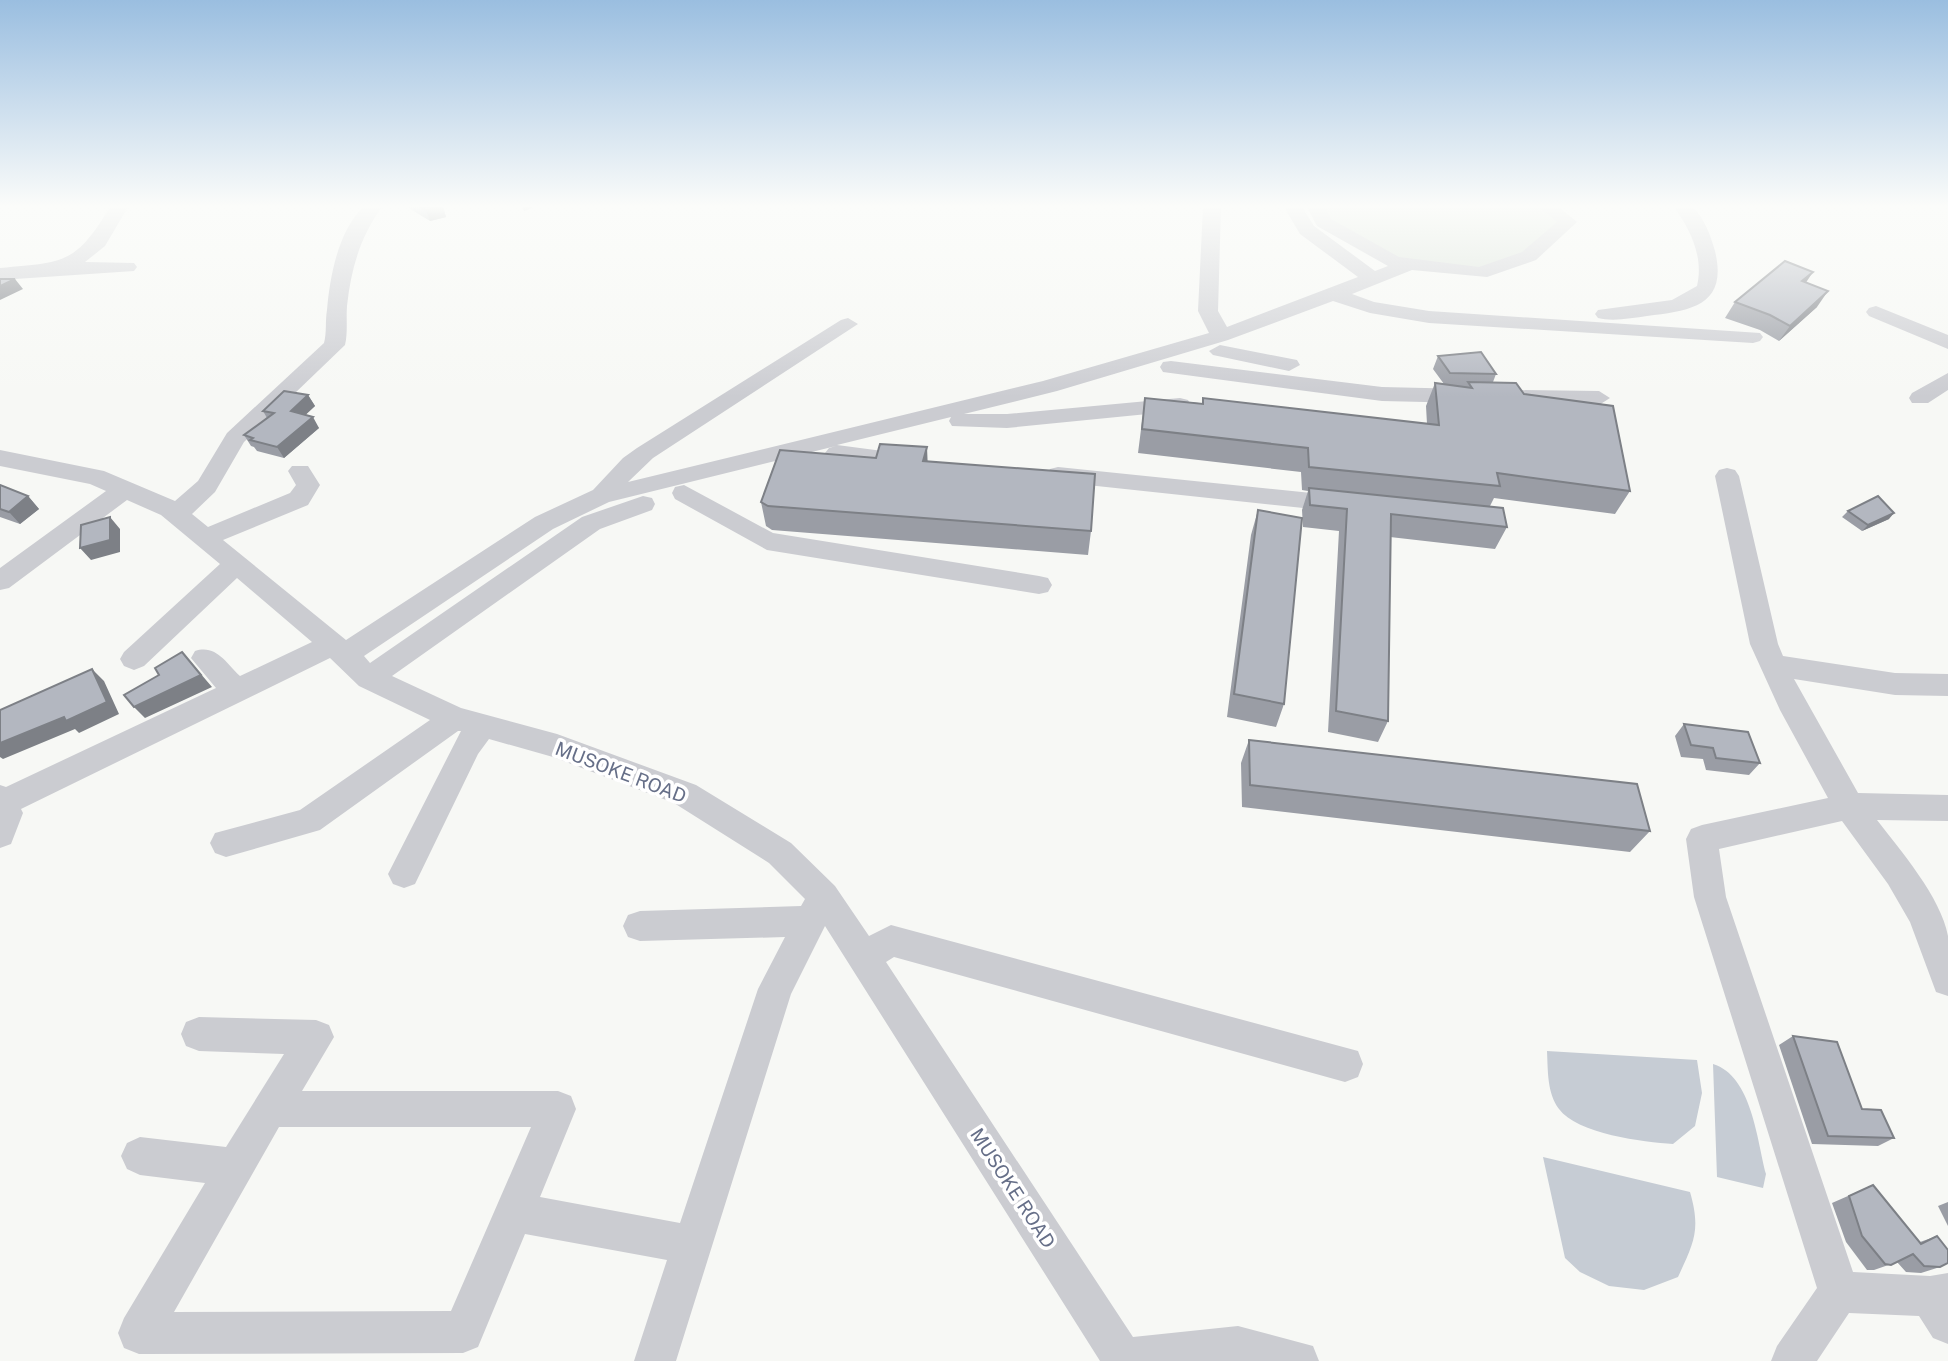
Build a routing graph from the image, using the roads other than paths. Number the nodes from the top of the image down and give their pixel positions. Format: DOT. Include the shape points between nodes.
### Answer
graph roads {
  1 [pos="38,271"];
  2 [pos="345,271"];
  3 [pos="1210,271"];
  4 [pos="1362,271"];
  5 [pos="1395,271"];
  6 [pos="1461,271"];
  7 [pos="1487,271"];
  8 [pos="1710,271"];
  9 [pos="0,274"];
  10 [pos="1373,279"];
  11 [pos="1335,294"];
  12 [pos="1876,312"];
  13 [pos="1497,321"];
  14 [pos="848,324"];
  15 [pos="1290,328"];
  16 [pos="1753,337"];
  17 [pos="1948,343"];
  18 [pos="1221,344"];
  19 [pos="1289,365"];
  20 [pos="1171,367"];
  21 [pos="1948,380"];
  22 [pos="1600,398"];
  23 [pos="1920,398"];
  24 [pos="1205,405"];
  25 [pos="960,421"];
  26 [pos="836,453"];
  27 [pos="0,458"];
  28 [pos="932,463"];
  29 [pos="300,471"];
  30 [pos="1028,472"];
  31 [pos="1727,477"];
  32 [pos="125,489"];
  33 [pos="684,493"];
  34 [pos="602,496"];
  35 [pos="1371,507"];
  36 [pos="176,514"];
  37 [pos="205,537"];
  38 [pos="237,563"];
  39 [pos="0,581"];
  40 [pos="1039,585"];
  41 [pos="339,649"];
  42 [pos="205,658"];
  43 [pos="134,659"];
  44 [pos="1774,665"];
  45 [pos="369,678"];
  46 [pos="1948,685"];
  47 [pos="236,691"];
  48 [pos="468,722"];
  49 [pos="1,800"];
  50 [pos="1849,806"];
  51 [pos="1948,808"];
  52 [pos="0,834"];
  53 [pos="226,843"];
  54 [pos="404,874"];
  55 [pos="817,909"];
  56 [pos="640,926"];
  57 [pos="864,957"];
  58 [pos="1948,980"];
  59 [pos="199,1034"];
  60 [pos="1345,1064"];
  61 [pos="269,1109"];
  62 [pos="140,1156"];
  63 [pos="235,1167"];
  64 [pos="514,1212"];
  65 [pos="692,1245"];
  66 [pos="1839,1292"];
  67 [pos="1942,1304"];
  68 [pos="1124,1360"];
  69 [pos="655,1361"];
  70 [pos="1298,1361"];
  71 [pos="1792,1361"];
  1 -- 9 [label="street"];
  2 -- 36 [label="street" via="334,345 235,438 218,471"];
  3 -- 18 [label="street" via="1208,311"];
  4 -- 10 [label="street"];
  5 -- 10 [label="street"];
  6 -- 7 [label="street"];
  8 -- 13 [label="street" via="1706,288 1692,301 1600,314"];
  10 -- 11 [label="street"];
  11 -- 13 [label="street" via="1399,313"];
  11 -- 18 [label="street"];
  12 -- 17 [label="street"];
  13 -- 16 [label="street"];
  14 -- 34 [label="street" via="638,458"];
  15 -- 18 [label="street"];
  18 -- 19 [label="street"];
  18 -- 20 [label="street"];
  18 -- 34 [label="street"];
  20 -- 22 [label="street" via="1382,394"];
  20 -- 25 [label="street"];
  21 -- 23 [label="street"];
  24 -- 25 [label="street" via="1166,404 1007,421"];
  25 -- 26 [label="street"];
  26 -- 28 [label="street"];
  26 -- 33 [label="street"];
  27 -- 32 [label="street, MUSOKE ROAD" via="96,477"];
  29 -- 37 [label="street" via="308,485 299,499"];
  30 -- 35 [label="street"];
  31 -- 44 [label="street" via="1751,595"];
  32 -- 36 [label="street, MUSOKE ROAD"];
  32 -- 39 [label="street"];
  33 -- 40 [label="street" via="767,541"];
  33 -- 45 [label="street" via="591,523"];
  34 -- 41 [label="street" via="544,523"];
  36 -- 37 [label="street, MUSOKE ROAD"];
  37 -- 38 [label="street, MUSOKE ROAD"];
  38 -- 41 [label="street, MUSOKE ROAD"];
  38 -- 43 [label="street"];
  41 -- 45 [label="street, MUSOKE ROAD"];
  41 -- 47 [label="street"];
  42 -- 47 [label="street"];
  44 -- 46 [label="street" via="1895,684"];
  44 -- 50 [label="street"];
  45 -- 48 [label="street, MUSOKE ROAD"];
  47 -- 49 [label="street"];
  48 -- 53 [label="street" via="309,821"];
  48 -- 54 [label="street" via="467,746"];
  48 -- 55 [label="street, MUSOKE ROAD" via="557,746 685,794 780,853"];
  49 -- 52 [label="street" via="8,813"];
  50 -- 51 [label="street"];
  50 -- 58 [label="street" via="1924,916"];
  50 -- 66 [label="street" via="1702,839 1710,897"];
  55 -- 56 [label="street"];
  55 -- 57 [label="street, MUSOKE ROAD"];
  55 -- 65 [label="street" via="775,989"];
  57 -- 60 [label="street" via="891,941"];
  57 -- 68 [label="street, MUSOKE ROAD"];
  59 -- 61 [label="street" via="316,1038"];
  61 -- 63 [label="street"];
  61 -- 64 [label="street" via="558,1109"];
  62 -- 63 [label="street"];
  63 -- 64 [label="street" via="139,1333 463,1332"];
  64 -- 65 [label="street"];
  65 -- 69 [label="street"];
  66 -- 67 [label="street"];
  66 -- 71 [label="street"];
  68 -- 70 [label="street" via="1238,1347"];
}
